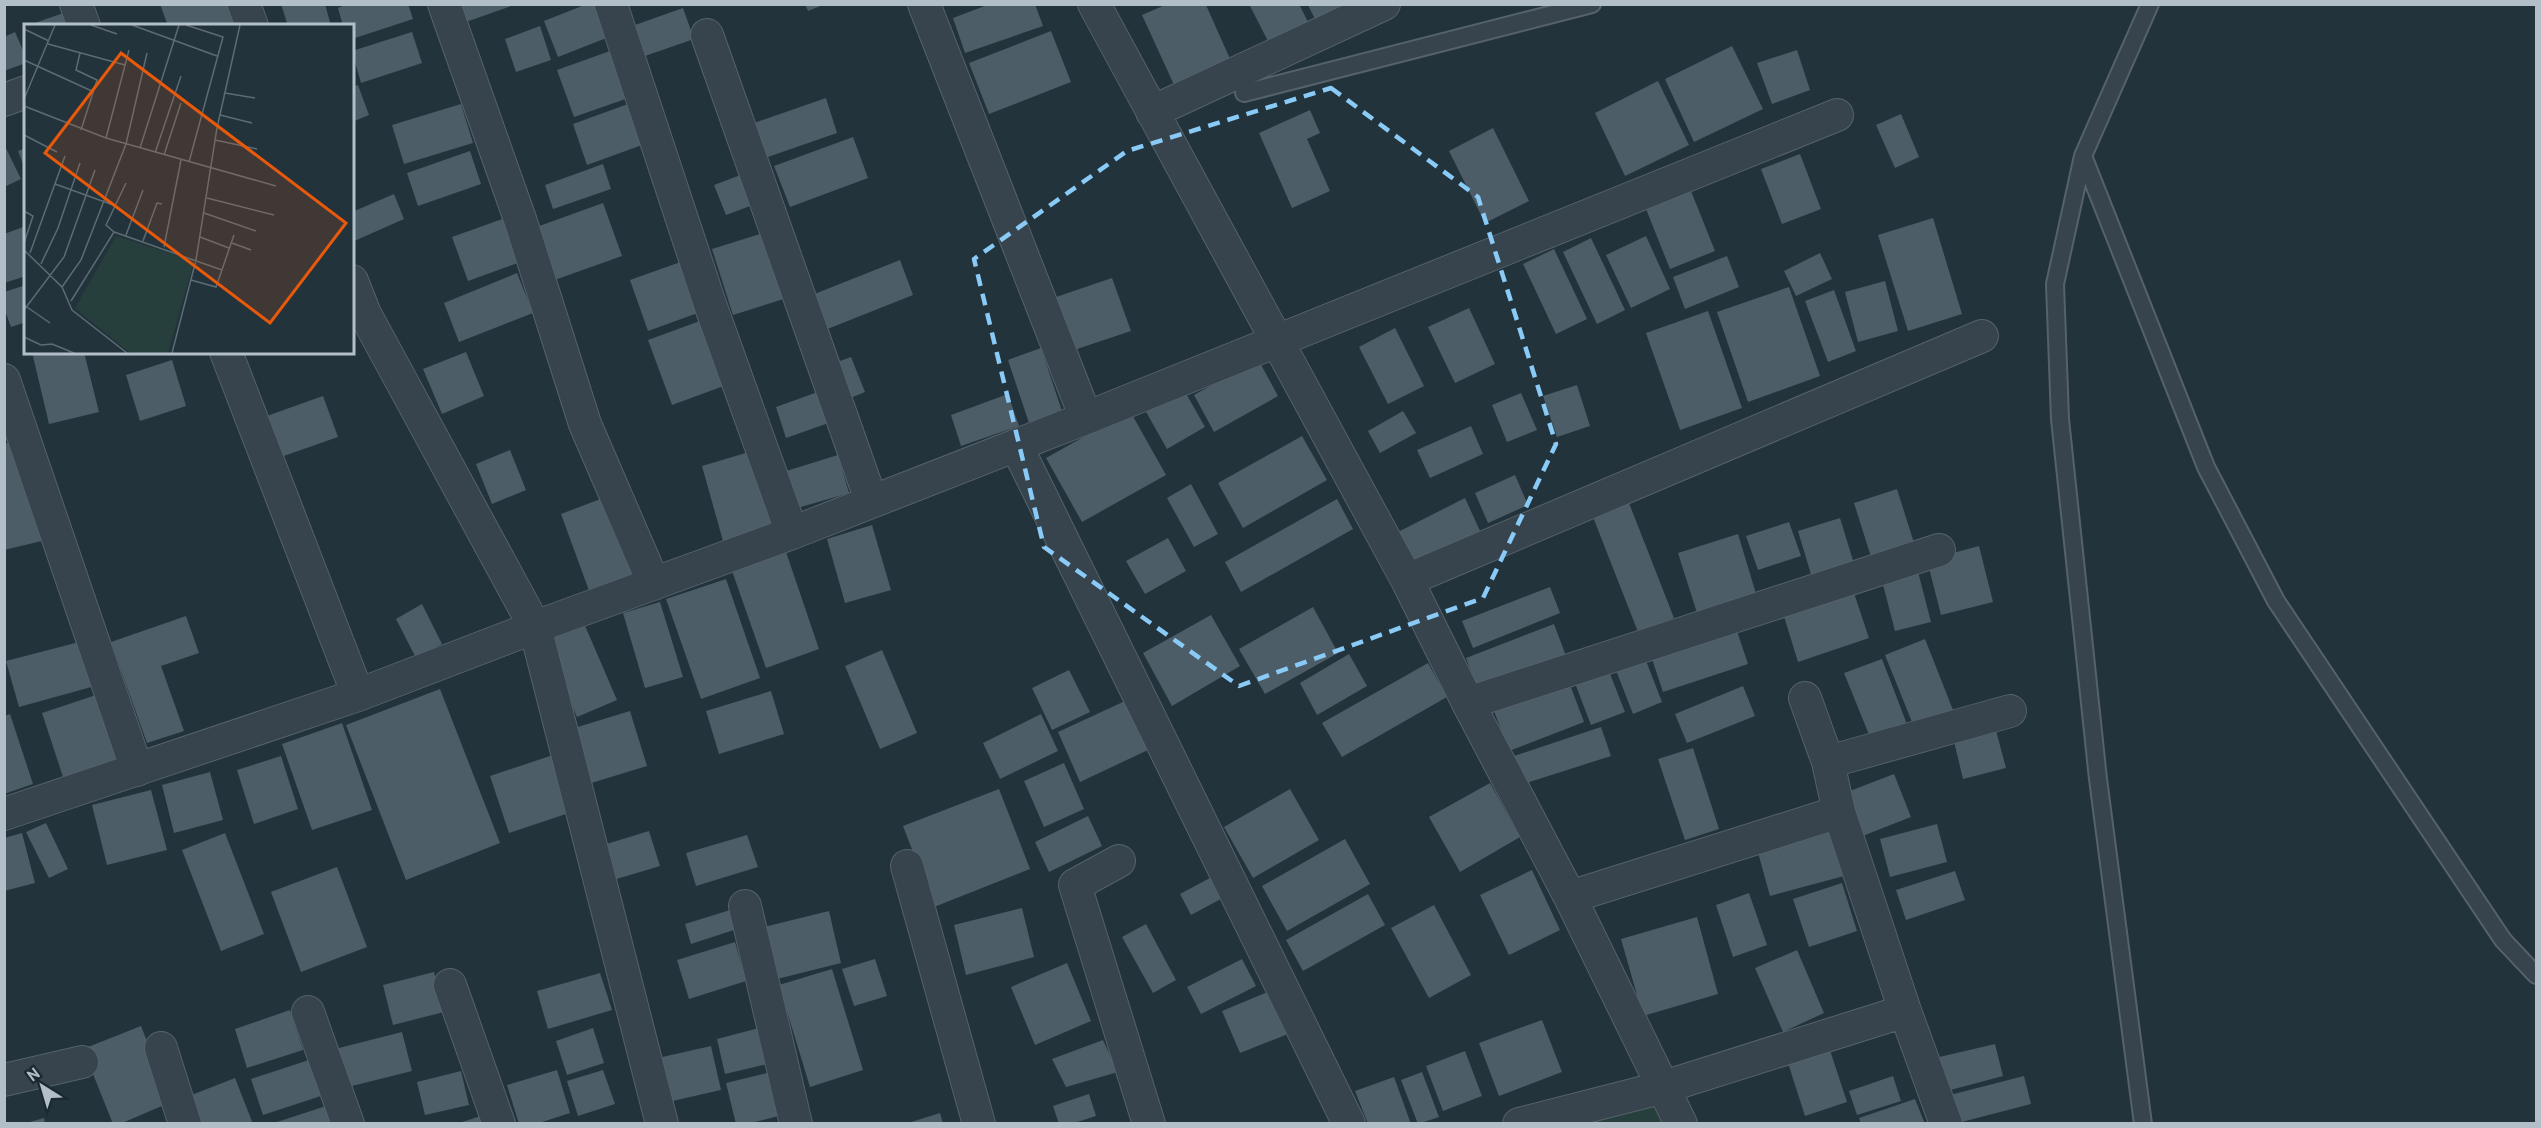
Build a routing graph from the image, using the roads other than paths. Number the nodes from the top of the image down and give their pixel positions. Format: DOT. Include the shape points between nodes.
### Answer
graph roads {
  1 [pos="76,4"];
  2 [pos="244,4"];
  3 [pos="444,4"];
  4 [pos="611,4"];
  5 [pos="924,4"];
  6 [pos="1094,4"];
  7 [pos="1384,4"];
  8 [pos="1592,4"];
  9 [pos="2150,4"];
  10 [pos="83,24"];
  11 [pos="251,24"];
  12 [pos="706,35"];
  13 [pos="24,93"];
  14 [pos="1244,93"];
  15 [pos="4,100"];
  16 [pos="1152,112"];
  17 [pos="1837,115"];
  18 [pos="2084,156"];
  19 [pos="354,286"];
  20 [pos="1982,336"];
  21 [pos="1278,339"];
  22 [pos="227,354"];
  23 [pos="4,380"];
  24 [pos="1086,418"];
  25 [pos="13,430"];
  26 [pos="1016,445"];
  27 [pos="871,501"];
  28 [pos="792,533"];
  29 [pos="1939,550"];
  30 [pos="1407,580"];
  31 [pos="654,584"];
  32 [pos="535,627"];
  33 [pos="358,695"];
  34 [pos="1805,698"];
  35 [pos="1468,703"];
  36 [pos="2010,711"];
  37 [pos="1828,762"];
  38 [pos="137,770"];
  39 [pos="1839,812"];
  40 [pos="4,814"];
  41 [pos="1119,861"];
  42 [pos="907,866"];
  43 [pos="1570,897"];
  44 [pos="745,906"];
  45 [pos="2536,975"];
  46 [pos="450,985"];
  47 [pos="1905,1011"];
  48 [pos="308,1012"];
  49 [pos="161,1048"];
  50 [pos="82,1062"];
  51 [pos="4,1080"];
  52 [pos="1664,1087"];
  53 [pos="185,1124"];
  54 [pos="348,1124"];
  55 [pos="500,1124"];
  56 [pos="662,1124"];
  57 [pos="796,1124"];
  58 [pos="979,1124"];
  59 [pos="1149,1124"];
  60 [pos="1348,1124"];
  61 [pos="1519,1124"];
  62 [pos="1681,1124"];
  63 [pos="1946,1124"];
  64 [pos="2143,1124"];
  1 -- 10 [label="street"];
  2 -- 11 [label="street"];
  3 -- 31 [label="street" via="585,424"];
  4 -- 28 [label="street" via="711,307"];
  5 -- 24 [label="street"];
  6 -- 16 [label="street"];
  7 -- 16 [label="street"];
  8 -- 14 [label="lane"];
  9 -- 18 [label="lane"];
  12 -- 27 [label="street"];
  13 -- 15 [label="street"];
  16 -- 21 [label="street"];
  17 -- 21 [label="street"];
  18 -- 45 [label="lane" via="2206,466 2276,602 2504,940"];
  18 -- 64 [label="lane" via="2055,284 2060,419 2098,779"];
  19 -- 32 [label="street" via="365,314"];
  20 -- 30 [label="street"];
  21 -- 24 [label="street"];
  21 -- 30 [label="street"];
  22 -- 33 [label="street"];
  23 -- 25 [label="street"];
  24 -- 26 [label="street"];
  25 -- 38 [label="street"];
  26 -- 27 [label="street"];
  26 -- 60 [label="street"];
  27 -- 28 [label="street"];
  28 -- 31 [label="street"];
  29 -- 35 [label="street"];
  30 -- 35 [label="street"];
  31 -- 32 [label="street"];
  32 -- 33 [label="street"];
  32 -- 56 [label="street"];
  33 -- 38 [label="street"];
  34 -- 37 [label="street"];
  35 -- 43 [label="street"];
  36 -- 37 [label="street"];
  37 -- 39 [label="street"];
  38 -- 40 [label="street"];
  39 -- 43 [label="street"];
  39 -- 47 [label="street"];
  41 -- 59 [label="street" via="1075,885"];
  42 -- 58 [label="street"];
  43 -- 52 [label="street"];
  44 -- 57 [label="street"];
  46 -- 55 [label="street"];
  47 -- 52 [label="street"];
  47 -- 63 [label="street"];
  48 -- 54 [label="street"];
  49 -- 53 [label="street"];
  50 -- 51 [label="street"];
  52 -- 61 [label="street"];
  52 -- 62 [label="street"];
}
